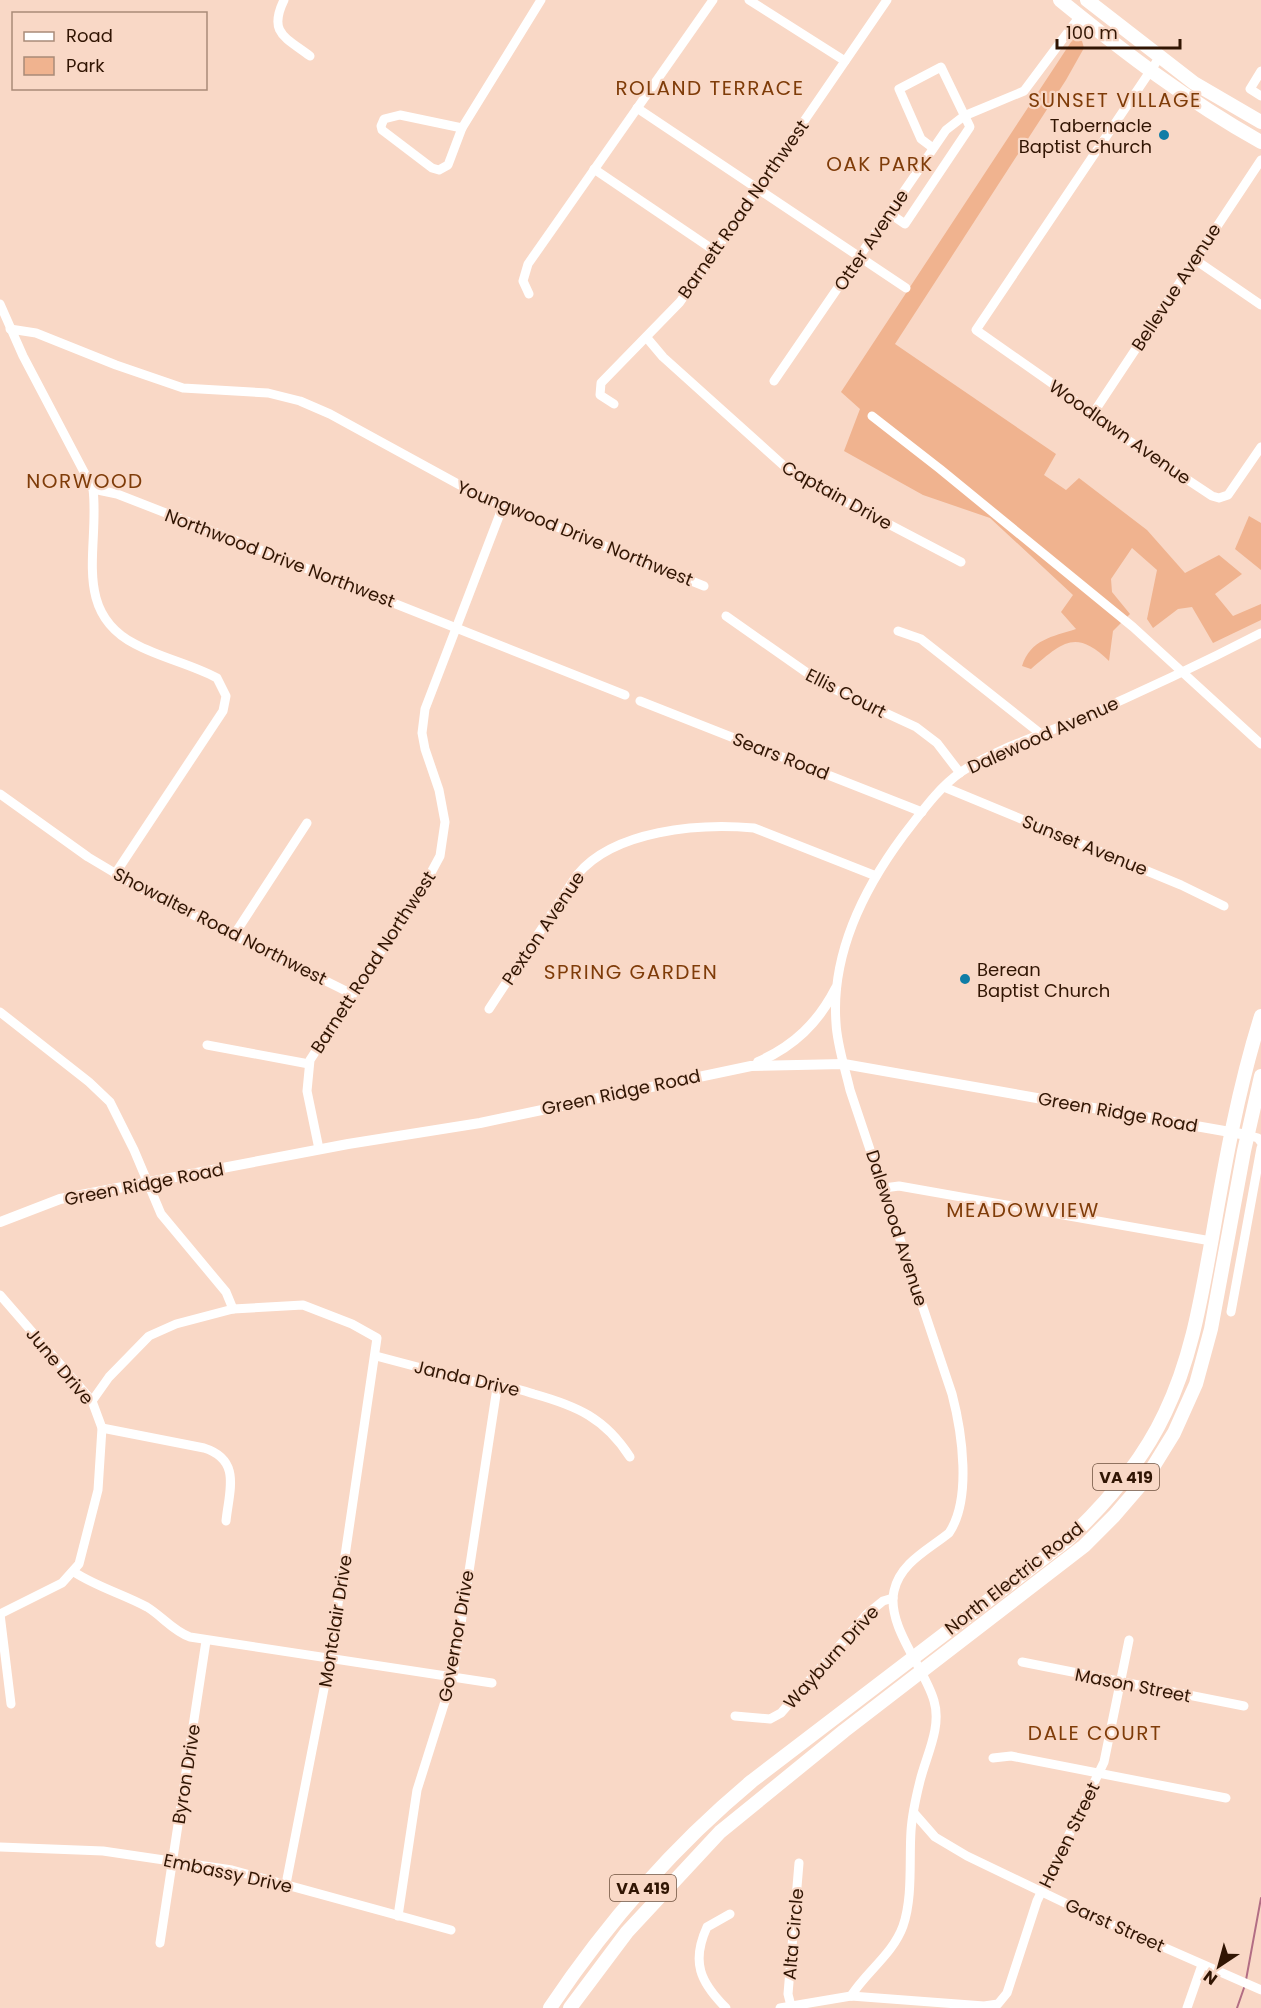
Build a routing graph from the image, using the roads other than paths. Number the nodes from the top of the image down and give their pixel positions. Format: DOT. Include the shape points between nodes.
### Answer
graph roads {
  1 [pos="284,0"];
  2 [pos="541,0"];
  3 [pos="714,0"];
  4 [pos="749,0"];
  5 [pos="887,0"];
  6 [pos="1060,0"];
  7 [pos="1087,0"];
  8 [pos="1080,16"];
  9 [pos="310,56"];
  10 [pos="1159,58"];
  11 [pos="845,61"];
  12 [pos="1261,71"];
  13 [pos="1149,72"];
  14 [pos="1261,96"];
  15 [pos="637,108"];
  16 [pos="964,116"];
  17 [pos="1261,122"];
  18 [pos="462,128"];
  19 [pos="1261,142"];
  20 [pos="933,148"];
  21 [pos="1261,160"];
  22 [pos="594,169"];
  23 [pos="758,189"];
  24 [pos="889,213"];
  25 [pos="715,251"];
  26 [pos="859,257"];
  27 [pos="1194,259"];
  28 [pos="906,288"];
  29 [pos="529,294"];
  30 [pos="0,304"];
  31 [pos="1261,305"];
  32 [pos="10,329"];
  33 [pos="647,338"];
  34 [pos="774,381"];
  35 [pos="614,404"];
  36 [pos="1092,415"];
  37 [pos="872,416"];
  38 [pos="1259,450"];
  39 [pos="93,489"];
  40 [pos="503,506"];
  41 [pos="961,562"];
  42 [pos="704,586"];
  43 [pos="726,616"];
  44 [pos="455,627"];
  45 [pos="898,631"];
  46 [pos="1261,633"];
  47 [pos="1183,673"];
  48 [pos="625,695"];
  49 [pos="640,701"];
  50 [pos="1041,734"];
  51 [pos="1261,744"];
  52 [pos="960,773"];
  53 [pos="944,787"];
  54 [pos="0,795"];
  55 [pos="921,812"];
  56 [pos="307,823"];
  57 [pos="115,874"];
  58 [pos="876,876"];
  59 [pos="1224,906"];
  60 [pos="234,935"];
  61 [pos="836,988"];
  62 [pos="352,994"];
  63 [pos="489,1009"];
  64 [pos="0,1012"];
  65 [pos="1261,1016"];
  66 [pos="207,1045"];
  67 [pos="309,1064"];
  68 [pos="844,1064"];
  69 [pos="750,1066"];
  70 [pos="1261,1076"];
  71 [pos="1231,1132"];
  72 [pos="1247,1135"];
  73 [pos="1261,1142"];
  74 [pos="1261,1148"];
  75 [pos="319,1149"];
  76 [pos="149,1182"];
  77 [pos="884,1188"];
  78 [pos="0,1222"];
  79 [pos="1211,1241"];
  80 [pos="1226,1246"];
  81 [pos="1243,1249"];
  82 [pos="0,1295"];
  83 [pos="232,1309"];
  84 [pos="1232,1312"];
  85 [pos="376,1356"];
  86 [pos="497,1388"];
  87 [pos="92,1401"];
  88 [pos="102,1428"];
  89 [pos="630,1457"];
  90 [pos="226,1521"];
  91 [pos="74,1572"];
  92 [pos="893,1598"];
  93 [pos="0,1614"];
  94 [pos="1130,1640"];
  95 [pos="206,1641"];
  96 [pos="913,1657"];
  97 [pos="330,1658"];
  98 [pos="1022,1662"];
  99 [pos="919,1672"];
  100 [pos="453,1676"];
  101 [pos="492,1683"];
  102 [pos="1121,1683"];
  103 [pos="11,1704"];
  104 [pos="1244,1706"];
  105 [pos="735,1716"];
  106 [pos="993,1758"];
  107 [pos="1099,1773"];
  108 [pos="1226,1798"];
  109 [pos="914,1813"];
  110 [pos="0,1847"];
  111 [pos="173,1860"];
  112 [pos="799,1863"];
  113 [pos="286,1884"];
  114 [pos="1041,1892"];
  115 [pos="730,1914"];
  116 [pos="398,1916"];
  117 [pos="451,1930"];
  118 [pos="160,1943"];
  119 [pos="1203,1965"];
  120 [pos="1261,1990"];
  121 [pos="851,1996"];
  122 [pos="552,2005"];
  123 [pos="791,2006"];
  124 [pos="569,2008"];
  125 [pos="726,2008"];
  126 [pos="780,2008"];
  127 [pos="1186,2008"];
  1 -- 9 [label="street" via="276,15 276,26"];
  2 -- 18 [label="street"];
  3 -- 15 [label="street"];
  4 -- 11 [label="street"];
  5 -- 11 [label="street, Barnett Road Northwest"];
  6 -- 8 [label="main road"];
  7 -- 10 [label="main road"];
  8 -- 13 [label="main road"];
  8 -- 16 [label="street, Otter Avenue" via="1024,91"];
  10 -- 13 [label="street"];
  10 -- 17 [label="main road"];
  11 -- 23 [label="street, Barnett Road Northwest"];
  12 -- 14 [label="street" via="1250,89"];
  13 -- 19 [label="main road"];
  13 -- 36 [label="street, Woodlawn Avenue" via="977,328 977,333"];
  15 -- 22 [label="street"];
  15 -- 23 [label="street"];
  16 -- 20 [label="street, Otter Avenue" via="946,130"];
  16 -- 20 [label="street" via="941,67 900,87 921,139"];
  16 -- 24 [label="street" via="970,127 905,224"];
  18 -- 18 [label="street" via="448,165 439,170 391,138 381,126 388,117 411,115"];
  20 -- 24 [label="street, Otter Avenue"];
  21 -- 27 [label="street, Bellevue Avenue"];
  22 -- 25 [label="street"];
  22 -- 29 [label="street" via="528,264 523,281"];
  23 -- 25 [label="street, Barnett Road Northwest"];
  23 -- 26 [label="street"];
  24 -- 26 [label="street, Otter Avenue"];
  25 -- 33 [label="street, Barnett Road Northwest" via="680,302"];
  26 -- 28 [label="street"];
  26 -- 34 [label="street, Otter Avenue"];
  27 -- 31 [label="street"];
  27 -- 36 [label="street, Bellevue Avenue"];
  30 -- 32 [label="street"];
  32 -- 39 [label="street"];
  32 -- 40 [label="street, Youngwood Drive Northwest" via="36,333 183,388 268,393 300,401"];
  33 -- 35 [label="street, Barnett Road Northwest" via="601,383 600,395"];
  33 -- 41 [label="street, Captain Drive" via="786,469"];
  36 -- 38 [label="street, Woodlawn Avenue" via="1219,498 1228,495"];
  37 -- 47 [label="street" via="1133,627"];
  39 -- 44 [label="street, Northwood Drive Northwest" via="117,494"];
  39 -- 57 [label="street" via="94,590 106,620 137,645 217,678 226,696 223,711"];
  40 -- 42 [label="street, Youngwood Drive Northwest"];
  40 -- 44 [label="street, Barnett Road Northwest"];
  43 -- 52 [label="street, Ellis Court" via="823,684 916,727 937,743"];
  44 -- 48 [label="street, Northwood Drive Northwest"];
  44 -- 62 [label="street, Barnett Road Northwest" via="429,693 423,726 425,749 443,805 443,845 426,882"];
  45 -- 50 [label="street" via="921,639"];
  46 -- 47 [label="street, Dalewood Avenue"];
  47 -- 50 [label="street, Dalewood Avenue"];
  47 -- 51 [label="street"];
  49 -- 55 [label="street, Sears Road"];
  50 -- 52 [label="street, Dalewood Avenue"];
  52 -- 53 [label="street, Dalewood Avenue"];
  53 -- 55 [label="street, Dalewood Avenue"];
  53 -- 59 [label="street, Sunset Avenue"];
  54 -- 57 [label="street, Showalter Road Northwest"];
  55 -- 58 [label="street, Dalewood Avenue"];
  56 -- 60 [label="street"];
  57 -- 60 [label="street, Showalter Road Northwest"];
  58 -- 61 [label="street, Dalewood Avenue" via="859,907 843,951"];
  58 -- 63 [label="street, Pexton Avenue" via="754,828 734,826 645,834 627,840 582,868"];
  60 -- 62 [label="street, Showalter Road Northwest"];
  61 -- 68 [label="street, Dalewood Avenue" via="837,1033"];
  61 -- 69 [label="street" via="803,1035"];
  62 -- 67 [label="street, Barnett Road Northwest"];
  64 -- 76 [label="street" via="100,1091 116,1112"];
  65 -- 71 [label="main road, North Electric Road / VA 419"];
  66 -- 67 [label="street"];
  67 -- 75 [label="street, Barnett Road Northwest" via="307,1091"];
  68 -- 69 [label="street, Green Ridge Road"];
  68 -- 71 [label="street, Green Ridge Road"];
  68 -- 77 [label="street, Dalewood Avenue"];
  69 -- 75 [label="street, Green Ridge Road" via="480,1123"];
  70 -- 72 [label="main road, North Electric Road / VA 419"];
  71 -- 72 [label="street, Green Ridge Road"];
  71 -- 79 [label="main road, North Electric Road / VA 419"];
  72 -- 73 [label="street"];
  72 -- 80 [label="main road, North Electric Road / VA 419"];
  74 -- 81 [label="street"];
  75 -- 76 [label="street, Green Ridge Road"];
  76 -- 78 [label="street, Green Ridge Road" via="60,1199"];
  76 -- 83 [label="street" via="168,1225 226,1292"];
  77 -- 79 [label="street" via="910,1188"];
  77 -- 92 [label="street, Dalewood Avenue" via="952,1394 962,1467 961,1499 954,1526 908,1564 898,1579"];
  79 -- 96 [label="main road, North Electric Road / VA 419" via="1186,1361 1165,1414 1136,1463 1101,1506 1066,1540"];
  80 -- 81 [label="street"];
  80 -- 99 [label="main road, North Electric Road / VA 419" via="1196,1384 1174,1433 1145,1480 1084,1546"];
  81 -- 84 [label="street"];
  82 -- 87 [label="street, June Drive"];
  83 -- 85 [label="street" via="293,1304 316,1309 375,1335"];
  83 -- 87 [label="street" via="176,1324 149,1336"];
  85 -- 86 [label="street, Janda Drive"];
  85 -- 97 [label="street, Montclair Drive"];
  86 -- 89 [label="street, Janda Drive" via="514,1388 579,1408 618,1441"];
  86 -- 100 [label="street, Governor Drive"];
  87 -- 88 [label="street, June Drive"];
  88 -- 90 [label="street" via="204,1448 220,1455 231,1477"];
  88 -- 91 [label="street, June Drive" via="95,1507"];
  91 -- 93 [label="street"];
  91 -- 95 [label="street" via="148,1608 181,1634"];
  92 -- 96 [label="street"];
  92 -- 105 [label="street, Wayburn Drive" via="867,1614 781,1713 770,1719"];
  93 -- 103 [label="street"];
  94 -- 102 [label="street, Haven Street"];
  95 -- 97 [label="street"];
  95 -- 111 [label="street, Byron Drive"];
  96 -- 99 [label="street"];
  96 -- 122 [label="main road, North Electric Road / VA 419" via="752,1781 706,1822 618,1916"];
  97 -- 100 [label="street"];
  97 -- 113 [label="street, Montclair Drive"];
  98 -- 102 [label="street, Mason Street"];
  99 -- 109 [label="street" via="935,1703 936,1723"];
  99 -- 124 [label="main road, North Electric Road / VA 419" via="720,1832 634,1923"];
  100 -- 101 [label="street"];
  100 -- 116 [label="street, Governor Drive" via="417,1790"];
  102 -- 104 [label="street, Mason Street"];
  102 -- 107 [label="street, Haven Street"];
  106 -- 107 [label="street" via="1011,1756"];
  107 -- 108 [label="street"];
  107 -- 114 [label="street, Haven Street"];
  109 -- 114 [label="street, Garst Street" via="946,1845"];
  109 -- 121 [label="street" via="903,1924 892,1945"];
  110 -- 111 [label="street, Embassy Drive" via="103,1851"];
  111 -- 113 [label="street, Embassy Drive"];
  111 -- 118 [label="street, Byron Drive"];
  112 -- 123 [label="street, Alta Circle" via="788,1994"];
  113 -- 116 [label="street, Embassy Drive"];
  114 -- 119 [label="street, Garst Street"];
  114 -- 121 [label="street, Haven Street" via="1006,1993 998,2004"];
  115 -- 125 [label="street" via="707,1927 699,1961 705,1984"];
  116 -- 117 [label="street, Embassy Drive"];
  119 -- 120 [label="street, Garst Street"];
  119 -- 127 [label="street"];
  121 -- 123 [label="street"];
  122 -- 124 [label="street"];
  123 -- 126 [label="street"];
}
